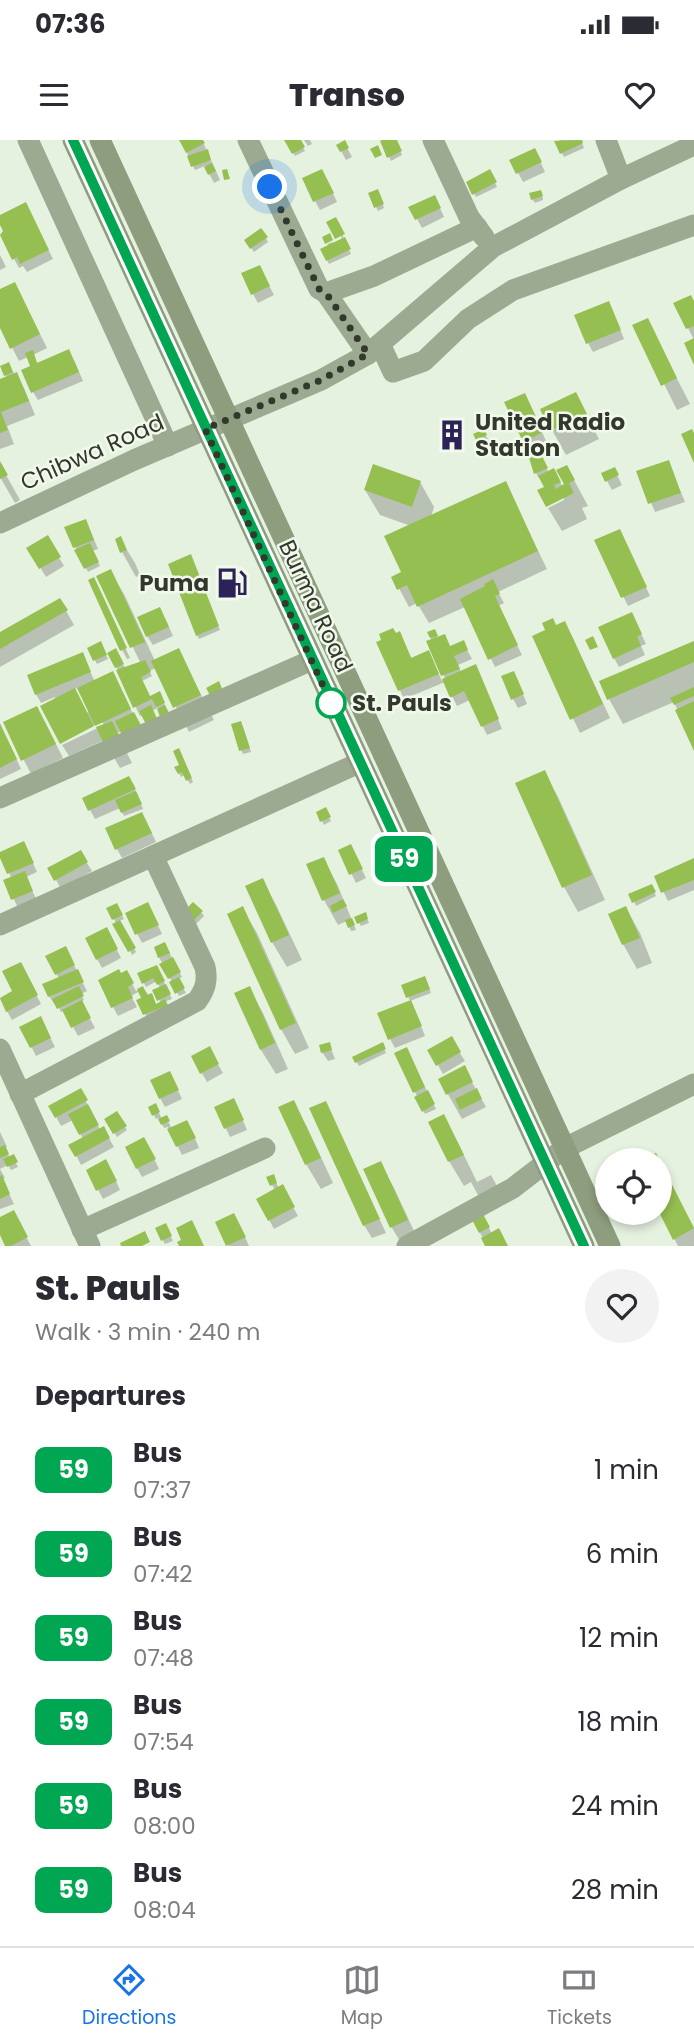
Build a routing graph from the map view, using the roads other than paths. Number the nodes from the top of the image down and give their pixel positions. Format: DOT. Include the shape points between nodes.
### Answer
graph roads {
  1 [pos="28,140"];
  2 [pos="73,140"];
  3 [pos="100,140"];
  4 [pos="248,140"];
  5 [pos="433,140"];
  6 [pos="606,140"];
  7 [pos="694,145"];
  8 [pos="621,179"];
  9 [pos="694,225"];
  10 [pos="477,227"];
  11 [pos="493,247"];
  12 [pos="326,293"];
  13 [pos="374,349"];
  14 [pos="228,419"];
  15 [pos="205,429"];
  16 [pos="168,446"];
  17 [pos="0,523"];
  18 [pos="312,660"];
  19 [pos="359,763"];
  20 [pos="0,798"];
  21 [pos="153,856"];
  22 [pos="0,925"];
  23 [pos="0,1049"];
  24 [pos="694,1084"];
  25 [pos="20,1094"];
  26 [pos="265,1148"];
  27 [pos="565,1148"];
  28 [pos="545,1161"];
  29 [pos="86,1238"];
  30 [pos="407,1246"];
  31 [pos="584,1246"];
  32 [pos="610,1246"];
  1 -- 16 [label="street"];
  2 -- 15 [label="main road, Burma Road"];
  3 -- 14 [label="main road, Burma Road"];
  4 -- 12 [label="street" via="314,281"];
  5 -- 10 [label="street"];
  6 -- 8 [label="street"];
  7 -- 8 [label="street, Chibwa Road"];
  8 -- 11 [label="street, Chibwa Road"];
  9 -- 13 [label="street" via="513,290 468,319 424,361 393,372"];
  10 -- 11 [label="street"];
  10 -- 12 [label="street" via="374,276"];
  11 -- 13 [label="street, Chibwa Road"];
  12 -- 13 [label="street"];
  13 -- 14 [label="street, Chibwa Road" via="321,380"];
  14 -- 15 [label="street, Chibwa Road"];
  14 -- 27 [label="main road, Burma Road"];
  15 -- 16 [label="street, Chibwa Road"];
  15 -- 18 [label="main road, Burma Road"];
  16 -- 17 [label="street, Chibwa Road"];
  18 -- 19 [label="main road, Burma Road"];
  18 -- 20 [label="street"];
  19 -- 21 [label="street"];
  19 -- 28 [label="main road, Burma Road"];
  21 -- 22 [label="street"];
  21 -- 25 [label="street" via="205,967 203,993 197,1001"];
  23 -- 25 [label="street"];
  24 -- 27 [label="street"];
  25 -- 29 [label="street"];
  26 -- 29 [label="street"];
  27 -- 28 [label="street"];
  27 -- 32 [label="main road, Burma Road"];
  28 -- 30 [label="street" via="513,1188"];
  28 -- 31 [label="main road, Burma Road"];
}
